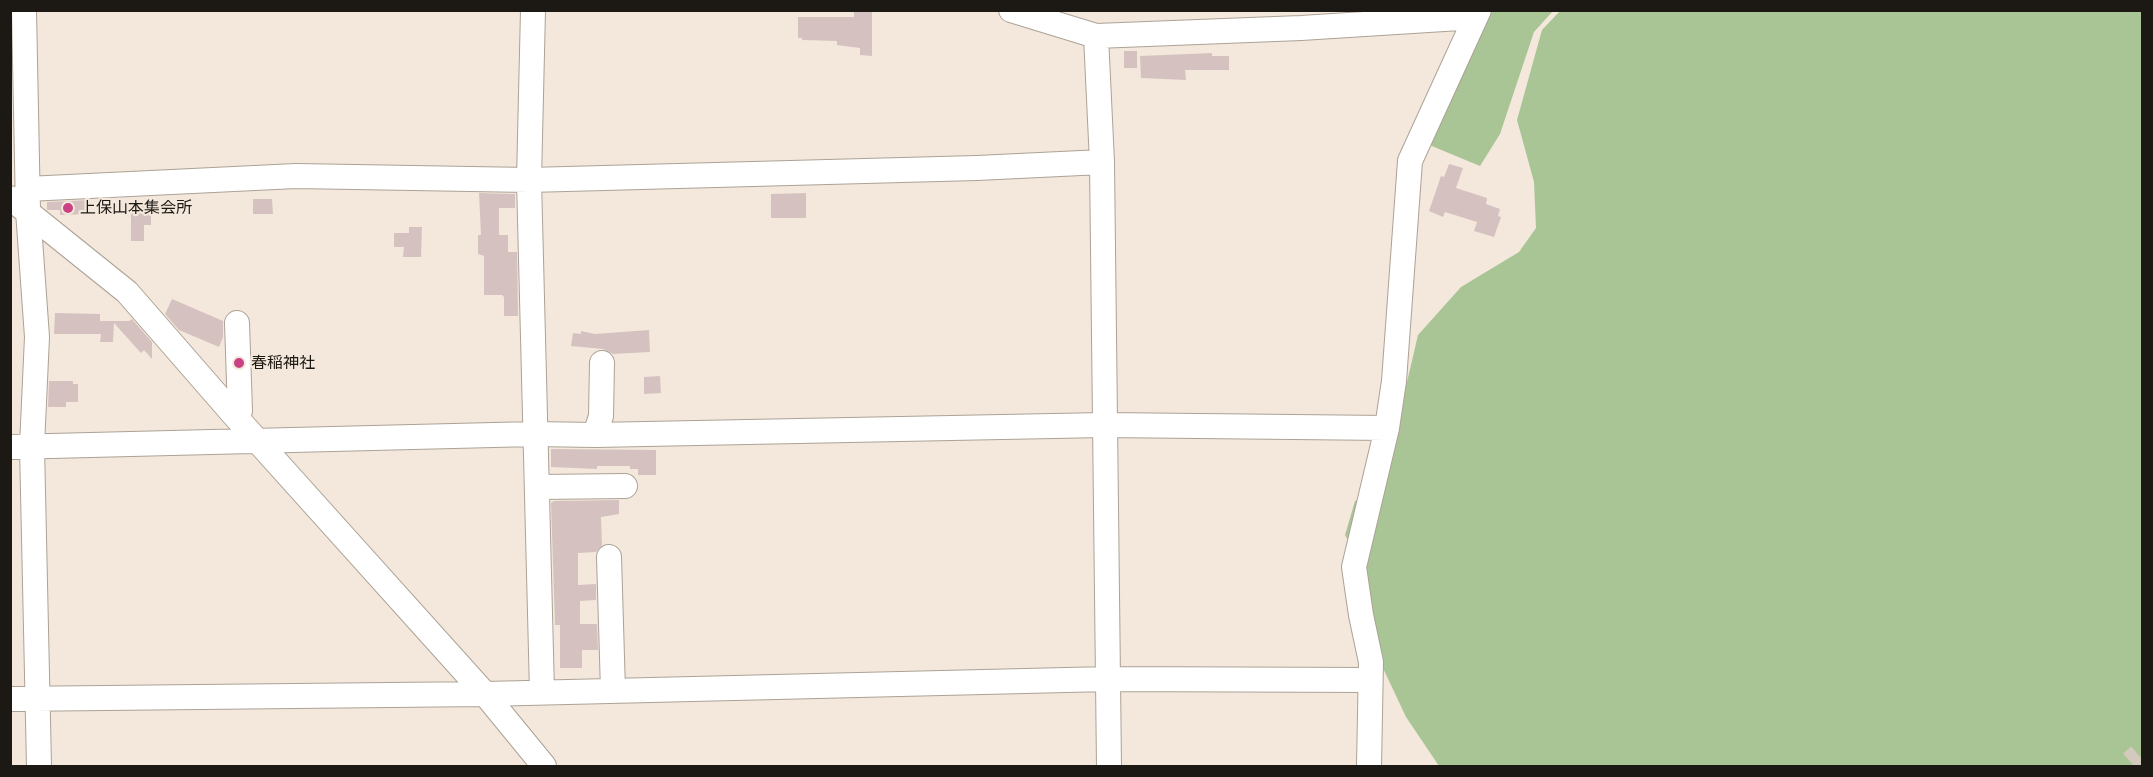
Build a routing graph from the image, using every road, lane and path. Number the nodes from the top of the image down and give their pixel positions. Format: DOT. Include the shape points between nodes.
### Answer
graph roads {
  1 [pos="24,10"];
  2 [pos="533,10"];
  3 [pos="1011,10"];
  4 [pos="1478,14"];
  5 [pos="1302,19"];
  6 [pos="1096,36"];
  7 [pos="1102,162"];
  8 [pos="529,180"];
  9 [pos="22,200"];
  10 [pos="237,323"];
  11 [pos="602,363"];
  12 [pos="235,416"];
  13 [pos="1104,425"];
  14 [pos="1387,428"];
  15 [pos="534,434"];
  16 [pos="595,435"];
  17 [pos="258,441"];
  18 [pos="21,447"];
  19 [pos="625,486"];
  20 [pos="538,487"];
  21 [pos="609,557"];
  22 [pos="1108,679"];
  23 [pos="1369,680"];
  24 [pos="613,691"];
  25 [pos="542,692"];
  26 [pos="485,694"];
  27 [pos="37,698"];
  28 [pos="10,699"];
  29 [pos="39,766"];
  30 [pos="544,766"];
  31 [pos="1109,766"];
  32 [pos="1369,766"];
  1 -- 9 [label="street"];
  2 -- 8 [label="street"];
  3 -- 6 [label="street"];
  4 -- 5 [label="street"];
  4 -- 14 [label="street" via="1410,161"];
  5 -- 6 [label="street"];
  6 -- 7 [label="street"];
  7 -- 8 [label="street"];
  7 -- 13 [label="street"];
  8 -- 9 [label="street" via="296,176"];
  8 -- 15 [label="street"];
  9 -- 12 [label="street" via="127,292"];
  9 -- 18 [label="street" via="37,337"];
  10 -- 12 [label="street" via="240,411"];
  11 -- 16 [label="street" via="602,416"];
  12 -- 17 [label="street"];
  13 -- 14 [label="street"];
  13 -- 16 [label="street"];
  13 -- 22 [label="street"];
  14 -- 23 [label="street" via="1354,567 1371,662"];
  15 -- 16 [label="street"];
  15 -- 17 [label="street"];
  15 -- 20 [label="street"];
  17 -- 18 [label="street"];
  17 -- 26 [label="street"];
  18 -- 27 [label="street"];
  19 -- 20 [label="street"];
  20 -- 25 [label="street"];
  21 -- 24 [label="street"];
  22 -- 23 [label="street"];
  22 -- 24 [label="street"];
  22 -- 31 [label="street"];
  23 -- 32 [label="street"];
  24 -- 25 [label="street"];
  25 -- 26 [label="street"];
  26 -- 27 [label="street"];
  26 -- 30 [label="street"];
  27 -- 28 [label="street"];
  27 -- 29 [label="street"];
}
